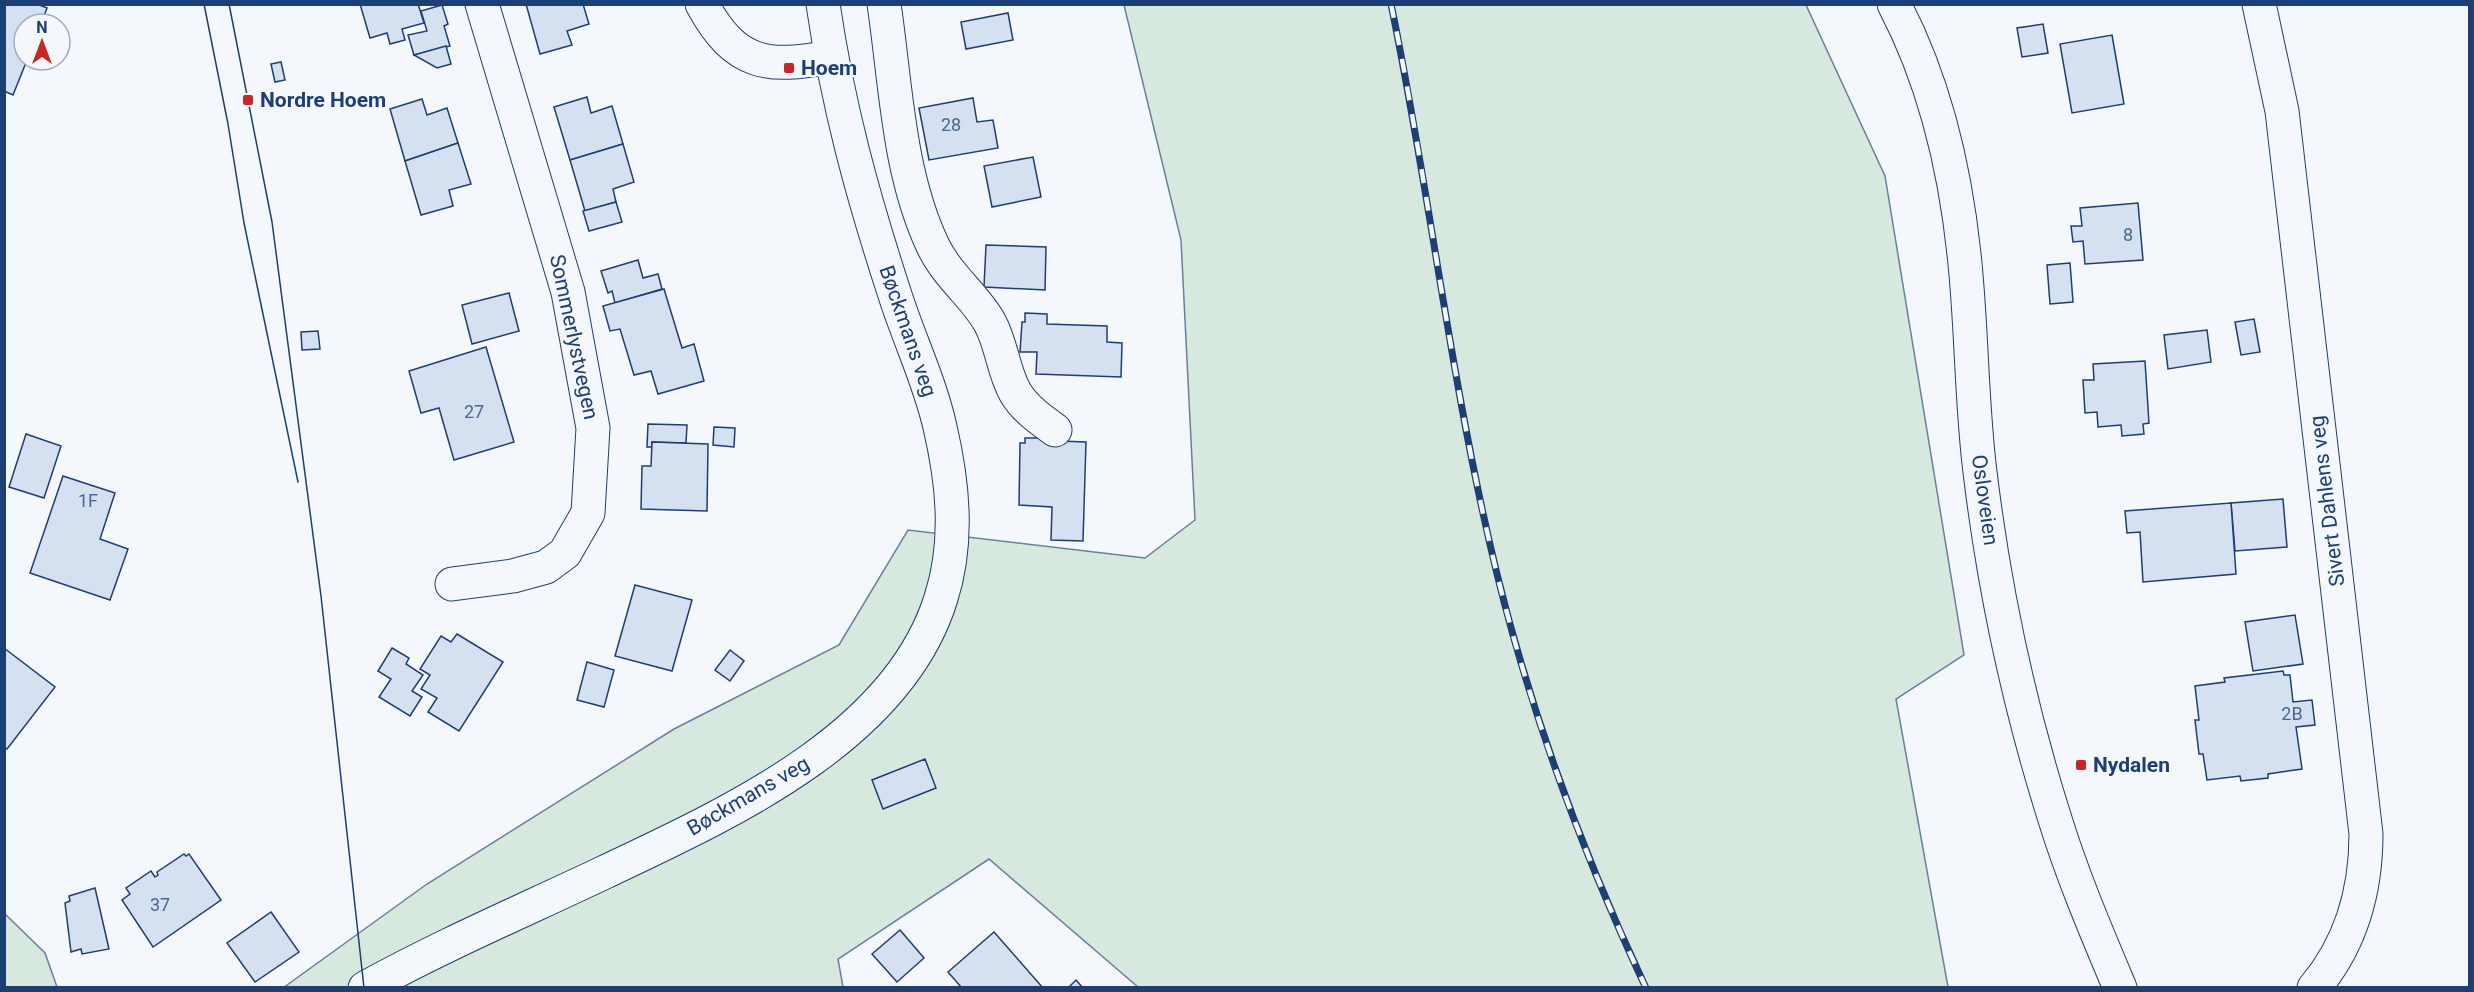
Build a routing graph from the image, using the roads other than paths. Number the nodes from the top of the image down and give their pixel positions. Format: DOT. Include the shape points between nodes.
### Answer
graph roads {
  1 [pos="482,4"];
  2 [pos="702,4"];
  3 [pos="824,4"];
  4 [pos="884,4"];
  5 [pos="1893,4"];
  6 [pos="2259,4"];
  7 [pos="831,57"];
  8 [pos="1055,430"];
  9 [pos="452,584"];
  10 [pos="365,987"];
  11 [pos="2120,987"];
  12 [pos="2314,987"];
  1 -- 9 [label="main road, Sommerlystvegen" via="568,292 593,428 588,513 565,554 546,567 513,576"];
  2 -- 7 [label="main road" via="731,44 751,58 788,64"];
  3 -- 7 [label="main road, Bøckmans veg"];
  4 -- 8 [label="main road" via="901,135 914,193 933,246 953,279 990,323 1016,393 1034,415"];
  5 -- 11 [label="main road, Osloveien" via="1932,98 1951,169 1964,253 1980,471 1994,563 2032,741 2054,818"];
  6 -- 12 [label="main road, Sivert Dahlens veg" via="2282,111 2366,834 2366,866 2352,925"];
  7 -- 10 [label="main road, Bøckmans veg" via="859,182 939,423 948,466 953,510 951,551 941,598 921,644 900,678 865,715 815,757 766,789 651,851"];
}
